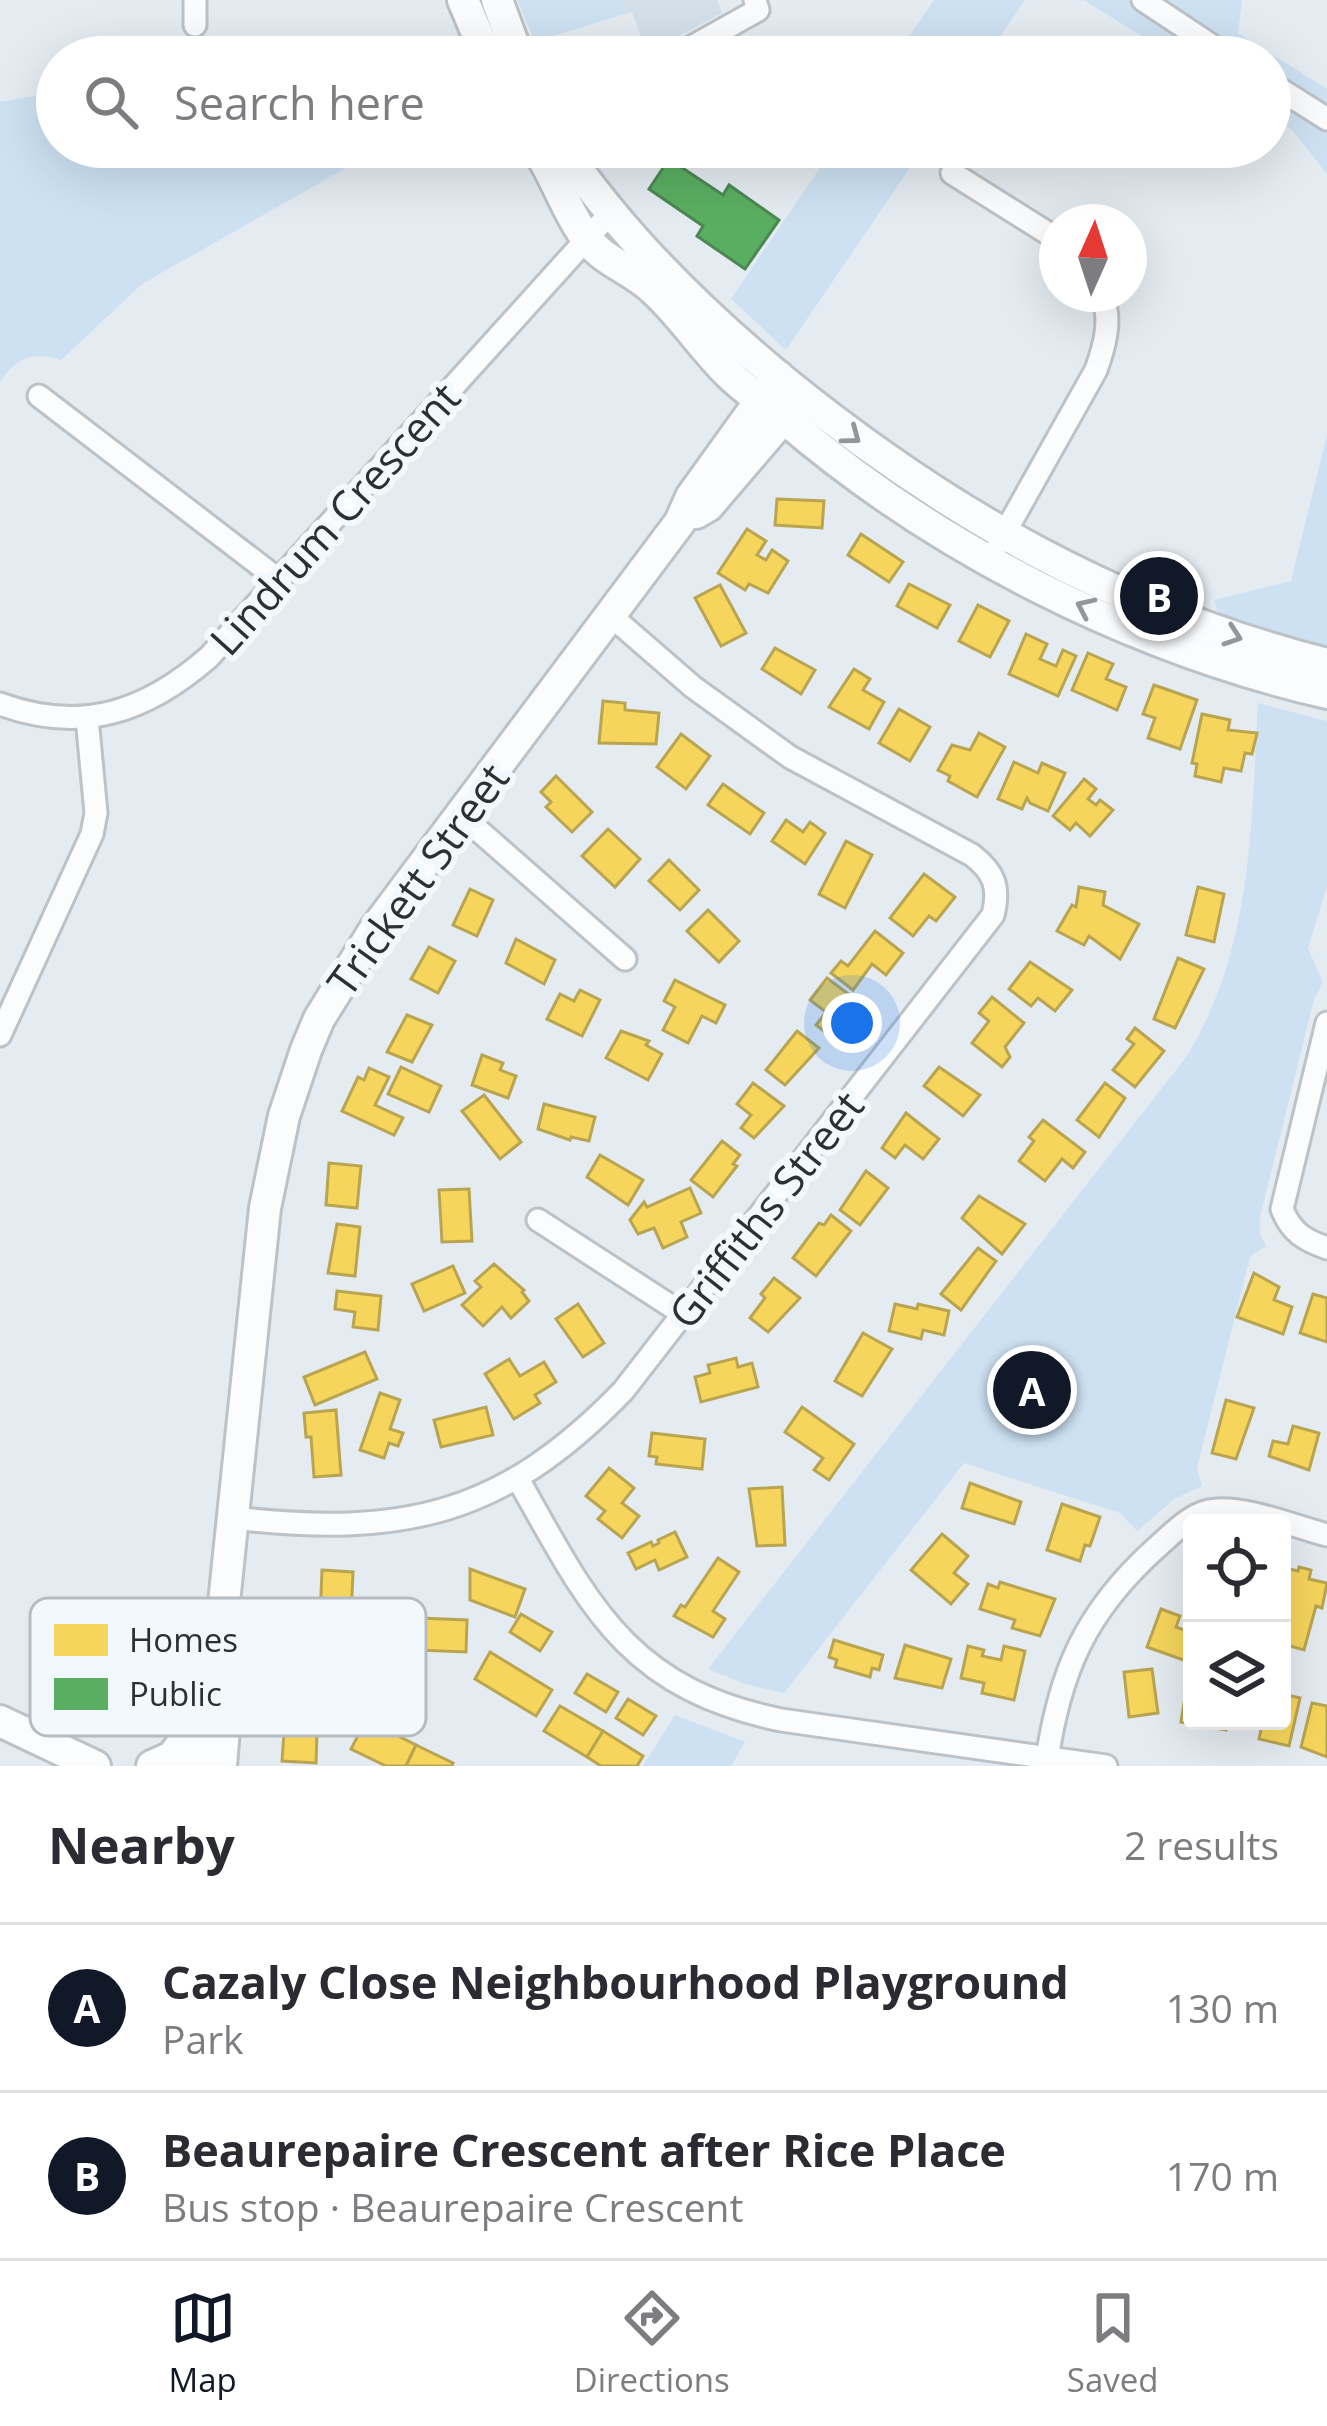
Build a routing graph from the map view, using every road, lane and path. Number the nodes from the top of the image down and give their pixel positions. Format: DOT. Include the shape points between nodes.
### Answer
graph roads {
  1 [pos="195,0"];
  2 [pos="463,0"];
  3 [pos="497,0"];
  4 [pos="755,0"];
  5 [pos="1143,0"];
  6 [pos="195,25"];
  7 [pos="479,36"];
  8 [pos="510,36"];
  9 [pos="712,36"];
  10 [pos="1197,36"];
  11 [pos="1291,96"];
  12 [pos="1327,119"];
  13 [pos="547,168"];
  14 [pos="578,168"];
  15 [pos="952,172"];
  16 [pos="612,211"];
  17 [pos="1039,228"];
  18 [pos="586,239"];
  19 [pos="1107,312"];
  20 [pos="39,396"];
  21 [pos="781,397"];
  22 [pos="997,548"];
  23 [pos="279,580"];
  24 [pos="610,615"];
  25 [pos="1324,678"];
  26 [pos="0,704"];
  27 [pos="87,718"];
  28 [pos="461,814"];
  29 [pos="625,959"];
  30 [pos="1327,1023"];
  31 [pos="0,1035"];
  32 [pos="538,1220"];
  33 [pos="1327,1248"];
  34 [pos="682,1314"];
  35 [pos="518,1479"];
  36 [pos="233,1518"];
  37 [pos="1327,1535"];
  38 [pos="225,1598"];
  39 [pos="0,1721"];
  40 [pos="30,1735"];
  41 [pos="32,1736"];
  42 [pos="194,1736"];
  43 [pos="207,1736"];
  44 [pos="219,1736"];
  45 [pos="1046,1762"];
  46 [pos="95,1766"];
  47 [pos="152,1766"];
  48 [pos="196,1766"];
  49 [pos="226,1766"];
  50 [pos="1106,1766"];
  1 -- 6 [label="street"];
  2 -- 7 [label="street"];
  3 -- 8 [label="street"];
  4 -- 9 [label="street" via="758,10"];
  5 -- 10 [label="street"];
  11 -- 12 [label="street"];
  13 -- 18 [label="street"];
  14 -- 16 [label="street"];
  15 -- 17 [label="street"];
  16 -- 18 [label="street, Lindrum Crescent"];
  16 -- 21 [label="street"];
  18 -- 21 [label="street" via="653,288 730,374"];
  18 -- 23 [label="street, Lindrum Crescent"];
  19 -- 22 [label="street" via="1096,370"];
  20 -- 23 [label="street"];
  21 -- 22 [label="street" via="900,472"];
  21 -- 24 [label="street, Trickett Street" via="708,506 680,522"];
  22 -- 25 [label="street"];
  23 -- 27 [label="street, Lindrum Crescent" via="177,685"];
  24 -- 28 [label="street, Trickett Street"];
  24 -- 34 [label="street, Griffiths Street" via="741,723 972,854 997,886 988,924"];
  26 -- 27 [label="street, Lindrum Crescent"];
  27 -- 31 [label="street" via="92,835"];
  28 -- 29 [label="street"];
  28 -- 36 [label="street, Trickett Street" via="336,989 284,1116 265,1208"];
  30 -- 33 [label="street" via="1282,1209 1299,1236"];
  32 -- 34 [label="street"];
  34 -- 35 [label="street, Griffiths Street" via="595,1420"];
  35 -- 36 [label="street, Griffiths Street" via="396,1522 350,1527"];
  35 -- 45 [label="street" via="604,1622 644,1661 698,1695 781,1720"];
  36 -- 38 [label="street, Trickett Street"];
  37 -- 45 [label="street" via="1224,1509 1183,1525 1123,1580 1085,1631 1060,1692"];
  39 -- 40 [label="street"];
  41 -- 46 [label="street"];
  42 -- 47 [label="street"];
  43 -- 48 [label="street, Trickett Street"];
  44 -- 49 [label="street, Trickett Street"];
  45 -- 50 [label="street"];
}
